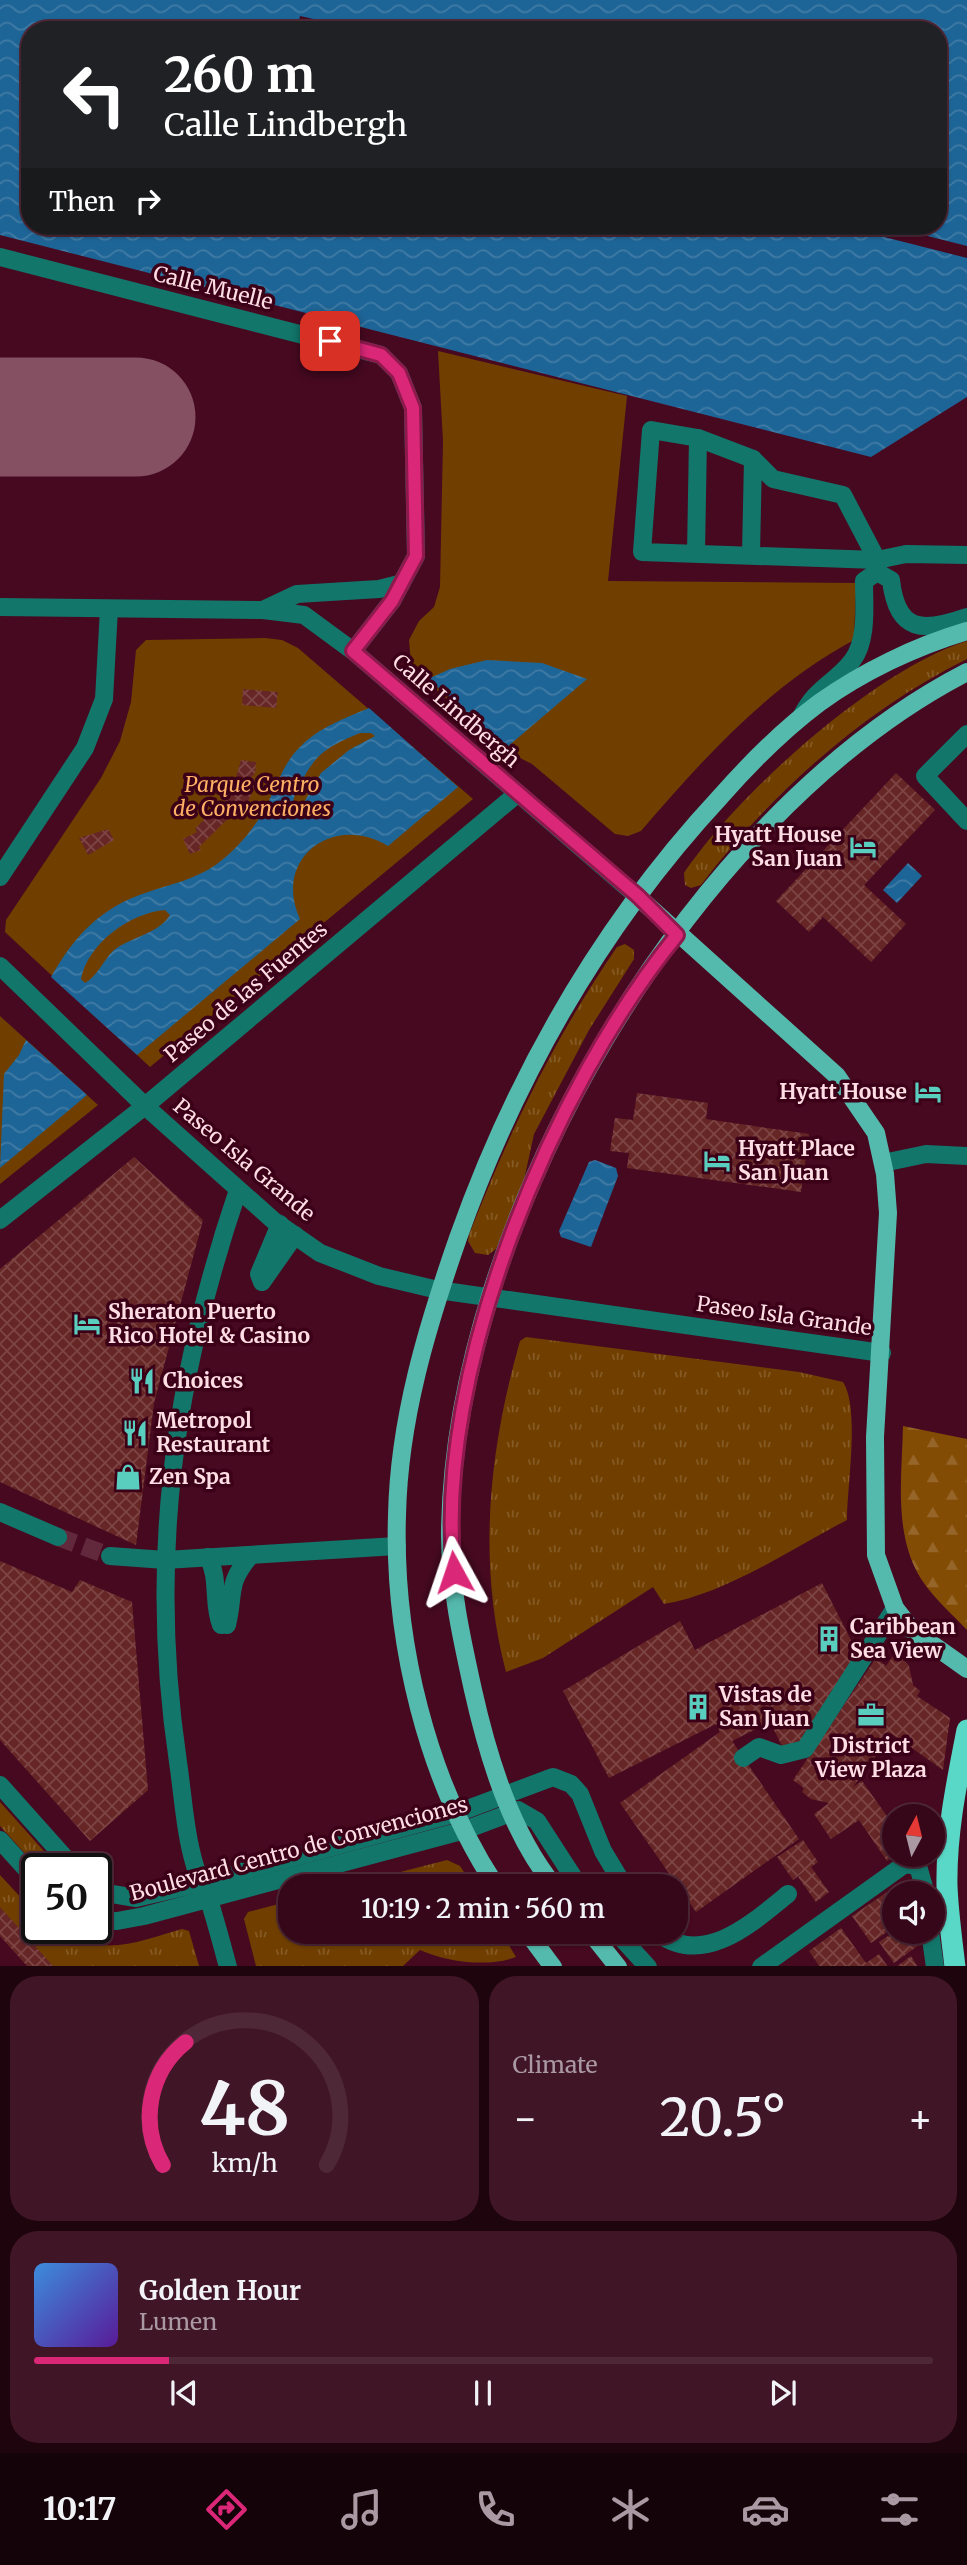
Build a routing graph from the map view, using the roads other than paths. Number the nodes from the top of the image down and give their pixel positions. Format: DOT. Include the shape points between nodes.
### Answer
graph roads {
  1 [pos="0,257"];
  2 [pos="698,438"];
  3 [pos="753,459"];
  4 [pos="696,552"];
  5 [pos="751,554"];
  6 [pos="967,555"];
  7 [pos="877,566"];
  8 [pos="399,584"];
  9 [pos="0,607"];
  10 [pos="109,609"];
  11 [pos="263,610"];
  12 [pos="967,617"];
  13 [pos="967,632"];
  14 [pos="353,651"];
  15 [pos="967,672"];
  16 [pos="800,719"];
  17 [pos="967,734"];
  18 [pos="517,794"];
  19 [pos="967,821"];
  20 [pos="0,877"];
  21 [pos="638,896"];
  22 [pos="677,935"];
  23 [pos="0,966"];
  24 [pos="145,1106"];
  25 [pos="967,1156"];
  26 [pos="883,1163"];
  27 [pos="238,1190"];
  28 [pos="0,1220"];
  29 [pos="280,1224"];
  30 [pos="295,1235"];
  31 [pos="438,1290"];
  32 [pos="489,1298"];
  33 [pos="881,1353"];
  34 [pos="0,1512"];
  35 [pos="58,1537"];
  36 [pos="397,1546"];
  37 [pos="251,1555"];
  38 [pos="110,1556"];
  39 [pos="208,1557"];
  40 [pos="165,1560"];
  41 [pos="895,1608"];
  42 [pos="963,1666"];
  43 [pos="967,1730"];
  44 [pos="743,1758"];
  45 [pos="0,1785"];
  46 [pos="508,1803"];
  47 [pos="457,1813"];
  48 [pos="464,1830"];
  49 [pos="0,1840"];
  50 [pos="61,1853"];
  51 [pos="21,1863"];
  52 [pos="489,1874"];
  53 [pos="547,1874"];
  54 [pos="571,1874"];
  55 [pos="617,1874"];
  56 [pos="922,1881"];
  57 [pos="205,1891"];
  58 [pos="788,1894"];
  59 [pos="112,1895"];
  60 [pos="112,1921"];
  61 [pos="536,1944"];
  62 [pos="600,1944"];
  63 [pos="627,1944"];
  64 [pos="669,1944"];
  65 [pos="932,1944"];
  66 [pos="228,1966"];
  67 [pos="553,1966"];
  68 [pos="618,1966"];
  69 [pos="648,1966"];
  70 [pos="761,1966"];
  71 [pos="935,1966"];
  72 [pos="955,1966"];
  1 -- 8 [label="street, Calle Muelle" via="381,355 399,373 413,408 416,556"];
  2 -- 3 [label="street"];
  2 -- 4 [label="street"];
  2 -- 4 [label="street" via="650,430 642,551"];
  3 -- 5 [label="street"];
  3 -- 7 [label="street" via="773,479 843,495"];
  4 -- 5 [label="street"];
  5 -- 7 [label="street"];
  6 -- 7 [label="street" via="906,554"];
  7 -- 12 [label="street" via="891,580 900,614 909,622 927,627"];
  7 -- 16 [label="street" via="864,581 859,649 851,662 812,695"];
  8 -- 11 [label="street" via="297,594"];
  8 -- 14 [label="street, Calle Muelle" via="392,601"];
  9 -- 10 [label="street, Calle Lindbergh"];
  10 -- 11 [label="street, Calle Lindbergh"];
  10 -- 20 [label="street" via="104,699 85,748"];
  11 -- 14 [label="street, Calle Lindbergh" via="304,615"];
  13 -- 16 [label="main road" via="933,641 873,671"];
  14 -- 18 [label="street, Calle Lindbergh"];
  15 -- 22 [label="main road" via="927,693 856,742 738,859"];
  16 -- 21 [label="main road" via="766,747 690,829"];
  17 -- 19 [label="street" via="925,776"];
  18 -- 21 [label="street, Calle Lindbergh"];
  18 -- 24 [label="street, Paseo de las Fuentes"];
  21 -- 22 [label="main road, Calle Lindbergh"];
  21 -- 31 [label="main road" via="561,1012 518,1091 475,1186"];
  22 -- 26 [label="main road, Calle Lindbergh" via="838,1076 876,1133"];
  22 -- 32 [label="main road" via="643,976 558,1124"];
  23 -- 24 [label="street, Paseo Isla Grande"];
  24 -- 27 [label="street, Paseo Isla Grande"];
  24 -- 28 [label="street, Paseo de las Fuentes"];
  25 -- 26 [label="street" via="926,1154"];
  26 -- 33 [label="main road, Calle Lindbergh" via="888,1213"];
  27 -- 29 [label="street, Paseo Isla Grande"];
  27 -- 40 [label="street" via="198,1319 179,1408"];
  29 -- 30 [label="street, Paseo Isla Grande"];
  29 -- 30 [label="street" via="259,1274 262,1282"];
  30 -- 31 [label="street, Paseo Isla Grande" via="320,1252 379,1276"];
  31 -- 32 [label="street, Paseo Isla Grande"];
  31 -- 36 [label="main road" via="413,1383 397,1510"];
  32 -- 33 [label="street, Paseo Isla Grande"];
  32 -- 46 [label="main road" via="461,1427 450,1537 463,1646 479,1717"];
  33 -- 41 [label="main road, Calle Lindbergh" via="875,1437 876,1555"];
  34 -- 35 [label="street"];
  36 -- 37 [label="street"];
  36 -- 47 [label="main road" via="405,1645 423,1723"];
  37 -- 39 [label="street"];
  37 -- 39 [label="street" via="231,1583 231,1607 224,1625 216,1612 216,1570"];
  38 -- 40 [label="street"];
  39 -- 40 [label="street"];
  40 -- 57 [label="street" via="171,1717 195,1867"];
  41 -- 42 [label="main road" via="912,1630"];
  41 -- 44 [label="street" via="805,1749 781,1755 759,1747"];
  43 -- 72 [label="highway" via="948,1853"];
  45 -- 50 [label="street"];
  46 -- 47 [label="street, Boulevard Centro de Convenciones"];
  46 -- 48 [label="street, Boulevard Centro de Convenciones"];
  46 -- 53 [label="main road"];
  46 -- 54 [label="street" via="537,1821"];
  46 -- 55 [label="street" via="544,1778 571,1784"];
  47 -- 48 [label="main road"];
  47 -- 57 [label="street, Boulevard Centro de Convenciones"];
  48 -- 52 [label="main road"];
  48 -- 57 [label="street, Boulevard Centro de Convenciones"];
  49 -- 51 [label="street"];
  56 -- 70 [label="street" via="918,1866 905,1864"];
  57 -- 59 [label="street, Boulevard Centro de Convenciones" via="136,1898"];
  57 -- 60 [label="street, Boulevard Centro de Convenciones"];
  57 -- 66 [label="street"];
  58 -- 64 [label="street" via="713,1958 680,1955"];
  61 -- 67 [label="main road"];
  62 -- 68 [label="main road"];
  63 -- 69 [label="street"];
  65 -- 71 [label="street"];
}
